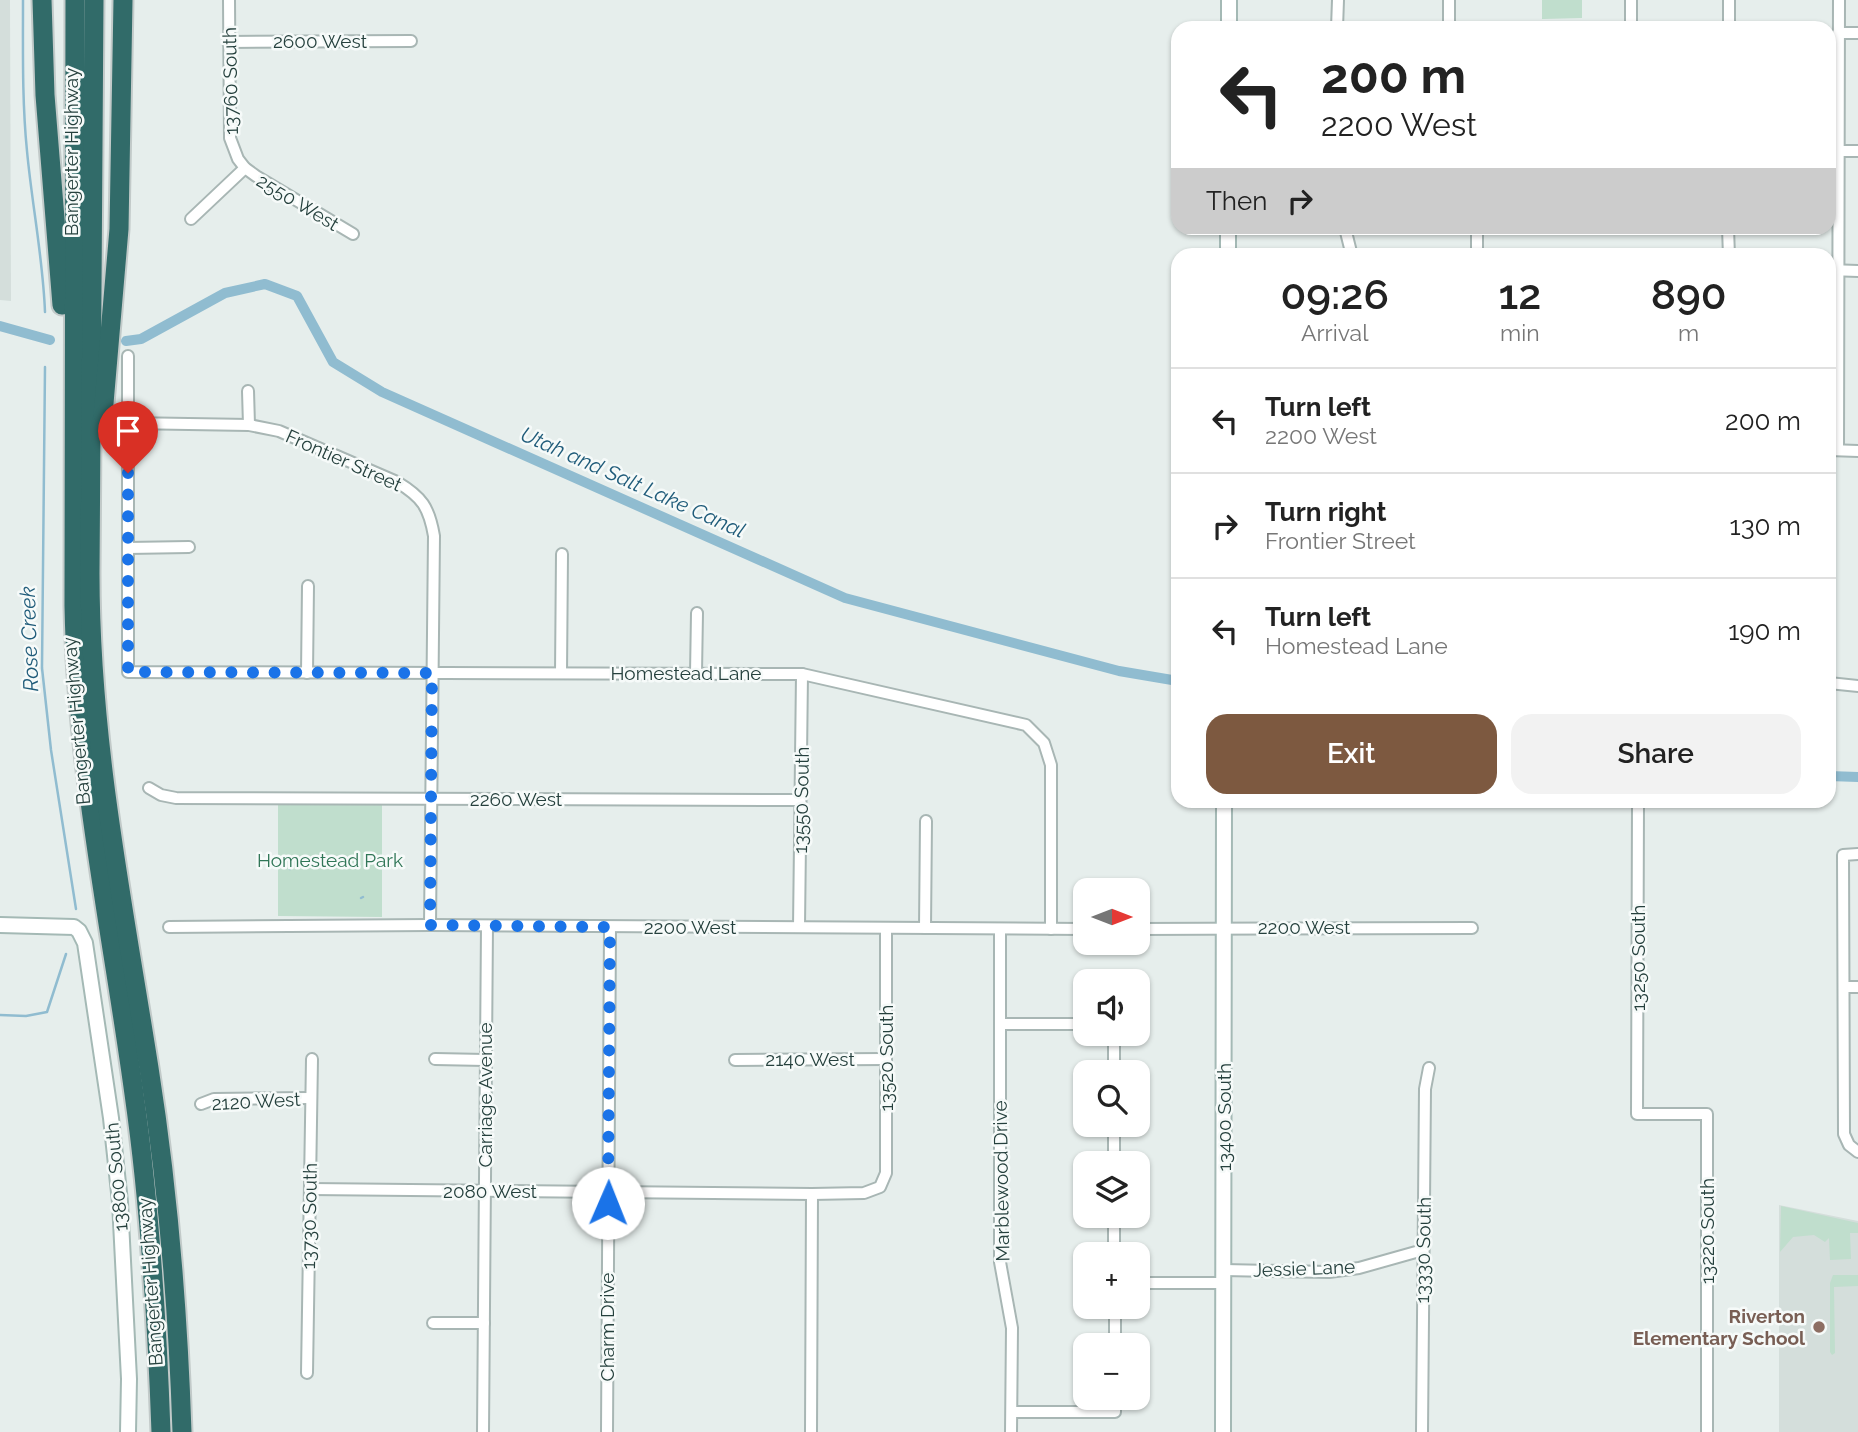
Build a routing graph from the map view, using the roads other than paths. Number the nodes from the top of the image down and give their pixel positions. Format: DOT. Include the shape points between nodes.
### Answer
graph roads {
  1 [pos="41,0"];
  2 [pos="75,0"];
  3 [pos="94,0"];
  4 [pos="123,0"];
  5 [pos="229,0"];
  6 [pos="1229,0"];
  7 [pos="1338,0"];
  8 [pos="1449,0"];
  9 [pos="1631,0"];
  10 [pos="1729,0"];
  11 [pos="1839,0"];
  12 [pos="1228,21"];
  13 [pos="1337,21"];
  14 [pos="1449,21"];
  15 [pos="1631,21"];
  16 [pos="1729,21"];
  17 [pos="1838,33"];
  18 [pos="1858,33"];
  19 [pos="411,41"];
  20 [pos="229,42"];
  21 [pos="1838,151"];
  22 [pos="1858,151"];
  23 [pos="244,168"];
  24 [pos="1836,211"];
  25 [pos="191,219"];
  26 [pos="352,234"];
  27 [pos="1836,271"];
  28 [pos="1858,271"];
  29 [pos="128,356"];
  30 [pos="248,391"];
  31 [pos="128,423"];
  32 [pos="249,425"];
  33 [pos="1836,450"];
  34 [pos="1858,451"];
  35 [pos="74,519"];
  36 [pos="189,547"];
  37 [pos="128,548"];
  38 [pos="562,554"];
  39 [pos="90,574"];
  40 [pos="308,586"];
  41 [pos="697,614"];
  42 [pos="307,673"];
  43 [pos="432,673"];
  44 [pos="561,673"];
  45 [pos="696,673"];
  46 [pos="802,674"];
  47 [pos="1836,684"];
  48 [pos="1858,686"];
  49 [pos="149,788"];
  50 [pos="432,799"];
  51 [pos="800,800"];
  52 [pos="1224,808"];
  53 [pos="1638,808"];
  54 [pos="926,821"];
  55 [pos="1858,854"];
  56 [pos="0,925"];
  57 [pos="430,925"];
  58 [pos="486,926"];
  59 [pos="169,927"];
  60 [pos="610,927"];
  61 [pos="799,927"];
  62 [pos="886,928"];
  63 [pos="925,928"];
  64 [pos="1472,928"];
  65 [pos="1000,929"];
  66 [pos="1051,929"];
  67 [pos="1073,929"];
  68 [pos="1150,929"];
  69 [pos="1224,929"];
  70 [pos="1844,987"];
  71 [pos="1858,987"];
  72 [pos="1000,1024"];
  73 [pos="1073,1024"];
  74 [pos="312,1059"];
  75 [pos="435,1059"];
  76 [pos="886,1059"];
  77 [pos="485,1060"];
  78 [pos="735,1060"];
  79 [pos="1429,1069"];
  80 [pos="311,1098"];
  81 [pos="201,1104"];
  82 [pos="1707,1114"];
  83 [pos="1853,1149"];
  84 [pos="880,1187"];
  85 [pos="310,1189"];
  86 [pos="485,1191"];
  87 [pos="608,1192"];
  88 [pos="812,1194"];
  89 [pos="171,1250"];
  90 [pos="1423,1250"];
  91 [pos="1224,1276"];
  92 [pos="1150,1282"];
  93 [pos="154,1297"];
  94 [pos="433,1323"];
  95 [pos="484,1323"];
  96 [pos="307,1373"];
  97 [pos="1115,1410"];
  98 [pos="1012,1412"];
  99 [pos="128,1432"];
  100 [pos="151,1432"];
  101 [pos="161,1432"];
  102 [pos="182,1432"];
  103 [pos="195,1432"];
  104 [pos="483,1432"];
  105 [pos="607,1432"];
  106 [pos="811,1432"];
  107 [pos="1011,1432"];
  108 [pos="1223,1432"];
  109 [pos="1422,1432"];
  110 [pos="1707,1432"];
  1 -- 35 [label="highway"];
  2 -- 35 [label="highway, Bangerter Highway"];
  3 -- 39 [label="highway, Bangerter Highway"];
  4 -- 39 [label="highway" via="118,229"];
  5 -- 20 [label="street, 13760 South"];
  6 -- 12 [label="street"];
  7 -- 13 [label="street"];
  8 -- 14 [label="street"];
  9 -- 15 [label="street"];
  10 -- 16 [label="street"];
  11 -- 17 [label="street"];
  17 -- 18 [label="street"];
  17 -- 21 [label="street"];
  19 -- 20 [label="street, 2600 West"];
  20 -- 23 [label="street, 13760 South" via="230,138"];
  21 -- 22 [label="street"];
  21 -- 24 [label="street"];
  23 -- 25 [label="street"];
  23 -- 26 [label="street, 2550 West"];
  27 -- 28 [label="street"];
  29 -- 31 [label="street"];
  30 -- 32 [label="street"];
  31 -- 32 [label="street, Frontier Street"];
  31 -- 37 [label="street"];
  32 -- 43 [label="street, Frontier Street" via="279,431 397,482 425,504 434,537"];
  33 -- 34 [label="street"];
  35 -- 93 [label="highway, Bangerter Highway" via="81,730 135,1096"];
  36 -- 37 [label="street"];
  37 -- 42 [label="street, Homestead Lane" via="128,672"];
  38 -- 44 [label="street"];
  39 -- 89 [label="highway, Bangerter Highway" via="92,666 102,772 153,1095"];
  40 -- 42 [label="street"];
  41 -- 45 [label="street"];
  42 -- 43 [label="street, Homestead Lane"];
  43 -- 44 [label="street, Homestead Lane"];
  43 -- 50 [label="street, Frontier Street"];
  44 -- 45 [label="street, Homestead Lane"];
  45 -- 46 [label="street, Homestead Lane"];
  46 -- 51 [label="street, 13550 South"];
  46 -- 66 [label="street, Homestead Lane" via="1026,725 1044,743 1051,765"];
  47 -- 48 [label="street"];
  49 -- 50 [label="street, 2260 West" via="176,798"];
  50 -- 51 [label="street, 2260 West"];
  50 -- 57 [label="street, Frontier Street"];
  51 -- 61 [label="street, 13550 South"];
  52 -- 69 [label="street, 13400 South"];
  53 -- 82 [label="street, 13250 South" via="1637,1114"];
  54 -- 63 [label="street"];
  55 -- 70 [label="street" via="1843,855"];
  56 -- 99 [label="street, 13800 South" via="74,927 83,936 120,1202"];
  57 -- 58 [label="street, 2200 West"];
  57 -- 59 [label="street, 2200 West"];
  58 -- 60 [label="street, 2200 West"];
  58 -- 77 [label="street, Carriage Avenue"];
  60 -- 61 [label="street, 2200 West"];
  60 -- 87 [label="street, Charm Drive"];
  61 -- 62 [label="street, 2200 West"];
  62 -- 63 [label="street, 2200 West"];
  62 -- 76 [label="street, 13520 South"];
  63 -- 65 [label="street, 2200 West"];
  64 -- 69 [label="street, 2200 West"];
  65 -- 66 [label="street, 2200 West"];
  65 -- 72 [label="street, Marblewood Drive"];
  66 -- 67 [label="street, 2200 West"];
  68 -- 69 [label="street, 2200 West"];
  69 -- 91 [label="street, 13400 South"];
  70 -- 71 [label="street"];
  70 -- 83 [label="street" via="1844,1134"];
  72 -- 73 [label="street"];
  72 -- 98 [label="street, Marblewood Drive" via="1000,1262 1012,1328"];
  74 -- 80 [label="street, 13730 South"];
  75 -- 77 [label="street"];
  76 -- 78 [label="street, 2140 West"];
  76 -- 84 [label="street, 13520 South" via="886,1172"];
  77 -- 86 [label="street, Carriage Avenue"];
  79 -- 90 [label="street, 13330 South"];
  80 -- 81 [label="street, 2120 West" via="214,1099"];
  80 -- 85 [label="street, 13730 South"];
  82 -- 110 [label="street, 13220 South"];
  84 -- 88 [label="street, 2080 West" via="864,1193"];
  85 -- 86 [label="street, 2080 West"];
  85 -- 96 [label="street, 13730 South"];
  86 -- 87 [label="street, 2080 West"];
  86 -- 95 [label="street, Carriage Avenue"];
  87 -- 88 [label="street, 2080 West"];
  87 -- 105 [label="street, Charm Drive"];
  88 -- 106 [label="street"];
  89 -- 102 [label="highway, Bangerter Highway"];
  89 -- 103 [label="highway"];
  90 -- 91 [label="street, Jessie Lane" via="1329,1272"];
  90 -- 109 [label="street, 13330 South"];
  91 -- 92 [label="street, Jessie Lane"];
  91 -- 108 [label="street, 13400 South"];
  93 -- 100 [label="highway"];
  93 -- 101 [label="highway, Bangerter Highway"];
  94 -- 95 [label="street"];
  95 -- 104 [label="street, Carriage Avenue"];
  97 -- 98 [label="street"];
  98 -- 107 [label="street, Marblewood Drive"];
}
